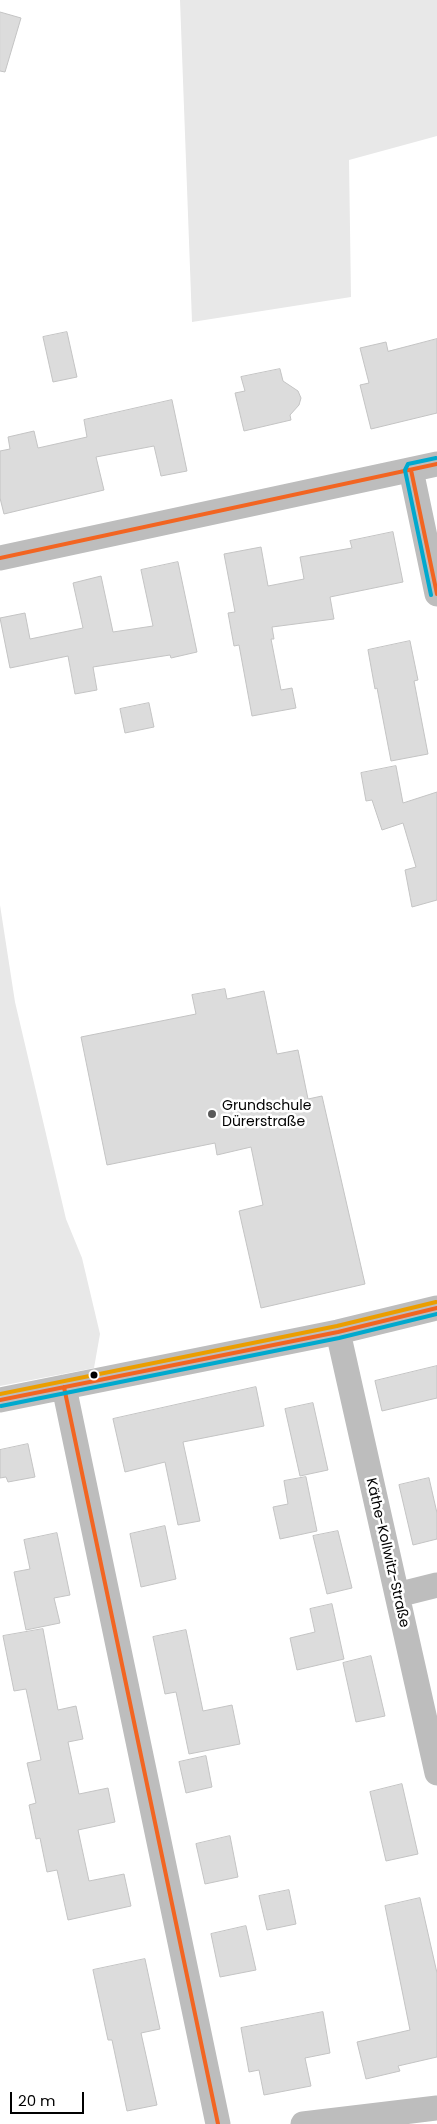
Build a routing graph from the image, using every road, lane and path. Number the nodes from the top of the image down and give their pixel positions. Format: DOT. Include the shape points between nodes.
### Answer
graph roads {
  1 [pos="437,464"];
  2 [pos="411,470"];
  3 [pos="0,558"];
  4 [pos="437,594"];
  5 [pos="437,1308"];
  6 [pos="338,1332"];
  7 [pos="64,1387"];
  8 [pos="0,1400"];
  9 [pos="437,1585"];
  10 [pos="397,1595"];
  11 [pos="437,1773"];
  12 [pos="437,2108"];
  13 [pos="218,2124"];
  14 [pos="303,2124"];
  1 -- 2 [label="street"];
  2 -- 3 [label="street"];
  2 -- 4 [label="street"];
  5 -- 6 [label="street"];
  6 -- 7 [label="street"];
  6 -- 10 [label="street, Käthe-Kollwitz-Straße"];
  7 -- 8 [label="street"];
  7 -- 13 [label="street"];
  9 -- 10 [label="street"];
  10 -- 11 [label="street, Käthe-Kollwitz-Straße"];
  12 -- 14 [label="street"];
}
